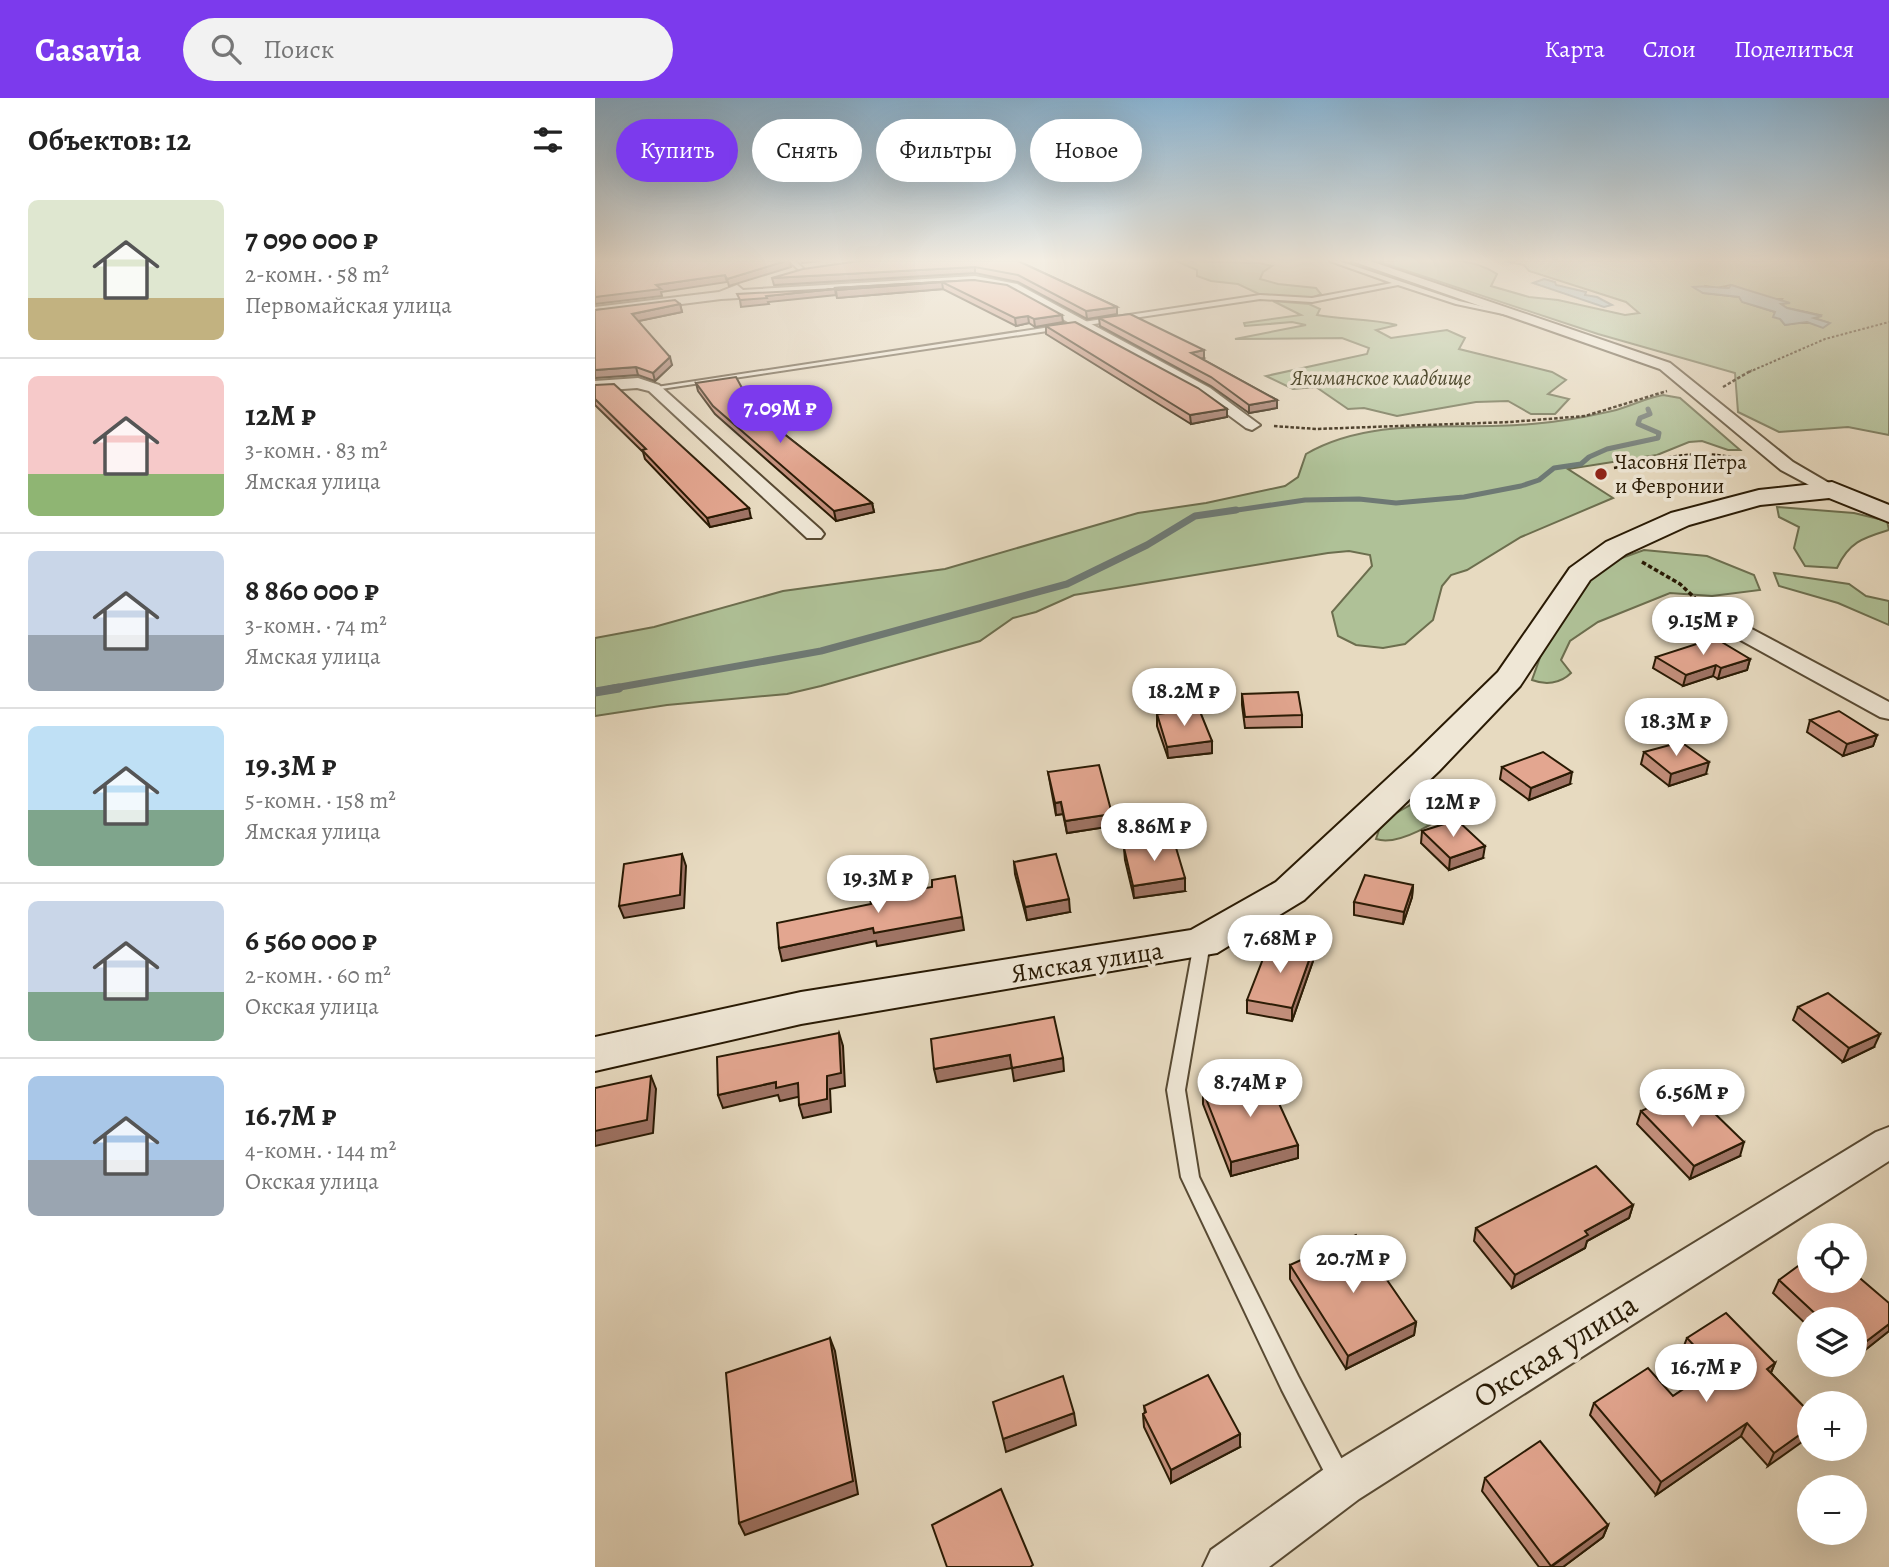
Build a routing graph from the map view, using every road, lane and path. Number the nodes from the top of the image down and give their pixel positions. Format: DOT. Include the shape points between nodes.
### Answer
graph roads {
  1 [pos="1037,330"];
  2 [pos="1092,330"];
  3 [pos="1557,330"];
  4 [pos="1857,330"];
  5 [pos="1688,385"];
  6 [pos="595,386"];
  7 [pos="654,388"];
  8 [pos="1705,399"];
  9 [pos="1252,425"];
  10 [pos="1747,461"];
  11 [pos="1614,468"];
  12 [pos="1832,490"];
  13 [pos="1889,514"];
  14 [pos="814,534"];
  15 [pos="1616,548"];
  16 [pos="1714,616"];
  17 [pos="1889,712"];
  18 [pos="1202,943"];
  19 [pos="595,1054"];
  20 [pos="1889,1142"];
  21 [pos="1343,1483"];
  22 [pos="1227,1567"];
  1 -- 7 [label="lane"];
  2 -- 9 [label="street" via="1205,391"];
  3 -- 5 [label="street" via="1665,366"];
  4 -- 8 [label="path" via="1781,357"];
  5 -- 8 [label="street"];
  5 -- 9 [label="path" via="1585,416 1316,429"];
  6 -- 7 [label="street" via="639,383"];
  7 -- 14 [label="street"];
  8 -- 12 [label="street" via="1787,466"];
  10 -- 11 [label="path" via="1725,453 1699,452"];
  12 -- 13 [label="street"];
  12 -- 15 [label="street, Ямская улица" via="1759,498 1680,519"];
  15 -- 16 [label="path" via="1680,584"];
  15 -- 18 [label="street, Ямская улица" via="1580,574 1510,679 1416,772 1290,891"];
  16 -- 17 [label="street"];
  18 -- 19 [label="street, Ямская улица" via="800,1008"];
  18 -- 21 [label="lane" via="1176,1090 1190,1177"];
  20 -- 21 [label="street, Окская улица"];
  21 -- 22 [label="street, Окская улица"];
}
